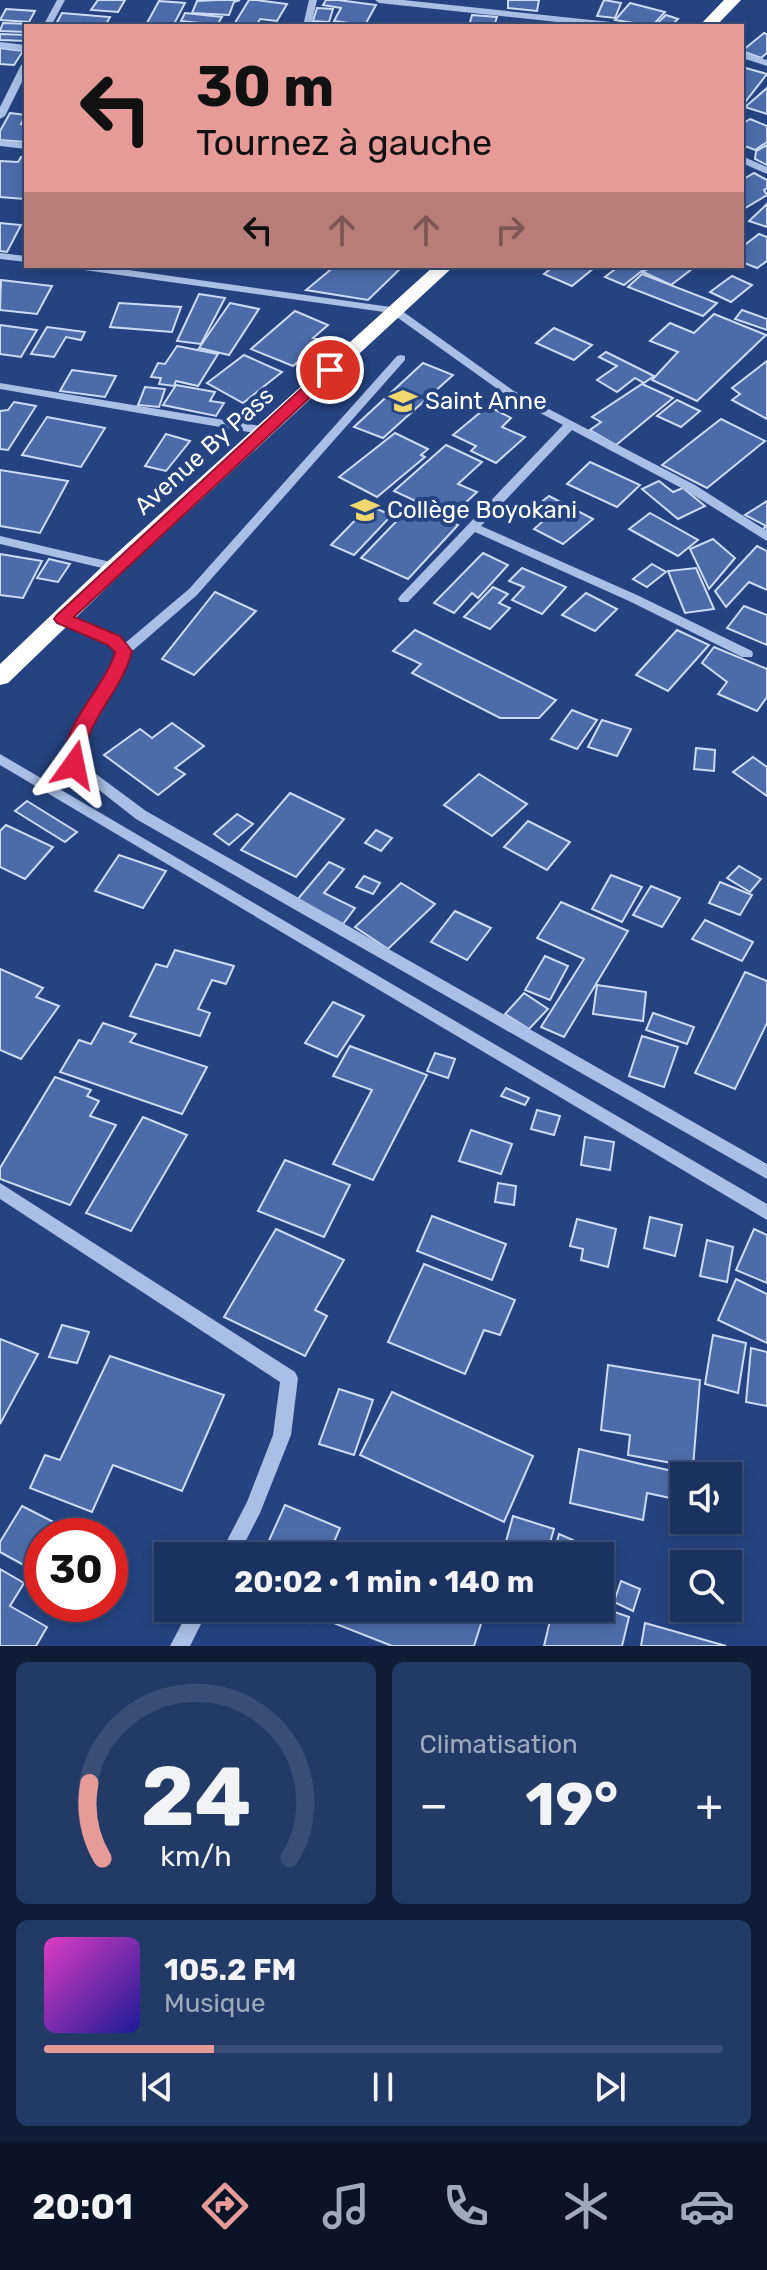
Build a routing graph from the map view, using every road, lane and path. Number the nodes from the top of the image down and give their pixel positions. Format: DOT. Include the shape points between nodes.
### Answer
graph roads {
  1 [pos="61,0"];
  2 [pos="313,0"];
  3 [pos="379,0"];
  4 [pos="733,0"];
  5 [pos="48,24"];
  6 [pos="307,24"];
  7 [pos="601,24"];
  8 [pos="709,24"];
  9 [pos="0,45"];
  10 [pos="24,48"];
  11 [pos="744,56"];
  12 [pos="767,63"];
  13 [pos="24,69"];
  14 [pos="0,116"];
  15 [pos="0,143"];
  16 [pos="24,146"];
  17 [pos="744,160"];
  18 [pos="767,171"];
  19 [pos="0,256"];
  20 [pos="24,259"];
  21 [pos="91,268"];
  22 [pos="443,268"];
  23 [pos="394,310"];
  24 [pos="401,358"];
  25 [pos="0,386"];
  26 [pos="569,426"];
  27 [pos="266,431"];
  28 [pos="473,527"];
  29 [pos="767,537"];
  30 [pos="0,540"];
  31 [pos="115,567"];
  32 [pos="404,599"];
  33 [pos="63,619"];
  34 [pos="124,651"];
  35 [pos="747,654"];
  36 [pos="0,677"];
  37 [pos="0,759"];
  38 [pos="767,1172"];
  39 [pos="0,1190"];
  40 [pos="767,1213"];
  41 [pos="235,1542"];
  42 [pos="193,1622"];
  43 [pos="180,1646"];
  1 -- 5 [label="street"];
  2 -- 6 [label="street"];
  3 -- 7 [label="street"];
  4 -- 8 [label="highway"];
  9 -- 10 [label="street"];
  11 -- 12 [label="street"];
  13 -- 14 [label="street"];
  15 -- 16 [label="street"];
  17 -- 18 [label="street"];
  19 -- 20 [label="street"];
  21 -- 23 [label="street"];
  22 -- 23 [label="highway, Avenue By Pass"];
  23 -- 26 [label="street" via="510,393"];
  23 -- 27 [label="highway, Avenue By Pass"];
  24 -- 34 [label="street" via="193,592"];
  25 -- 27 [label="street"];
  26 -- 28 [label="street"];
  26 -- 29 [label="street" via="691,488"];
  27 -- 31 [label="highway, Avenue By Pass"];
  28 -- 32 [label="street"];
  28 -- 35 [label="street"];
  30 -- 31 [label="street"];
  31 -- 33 [label="highway, Avenue By Pass"];
  33 -- 34 [label="street" via="114,641"];
  33 -- 36 [label="highway, Avenue By Pass"];
  34 -- 38 [label="street" via="121,665 84,722 74,765 141,815"];
  37 -- 40 [label="street"];
  39 -- 41 [label="street" via="289,1378 282,1435"];
  42 -- 43 [label="street"];
}
